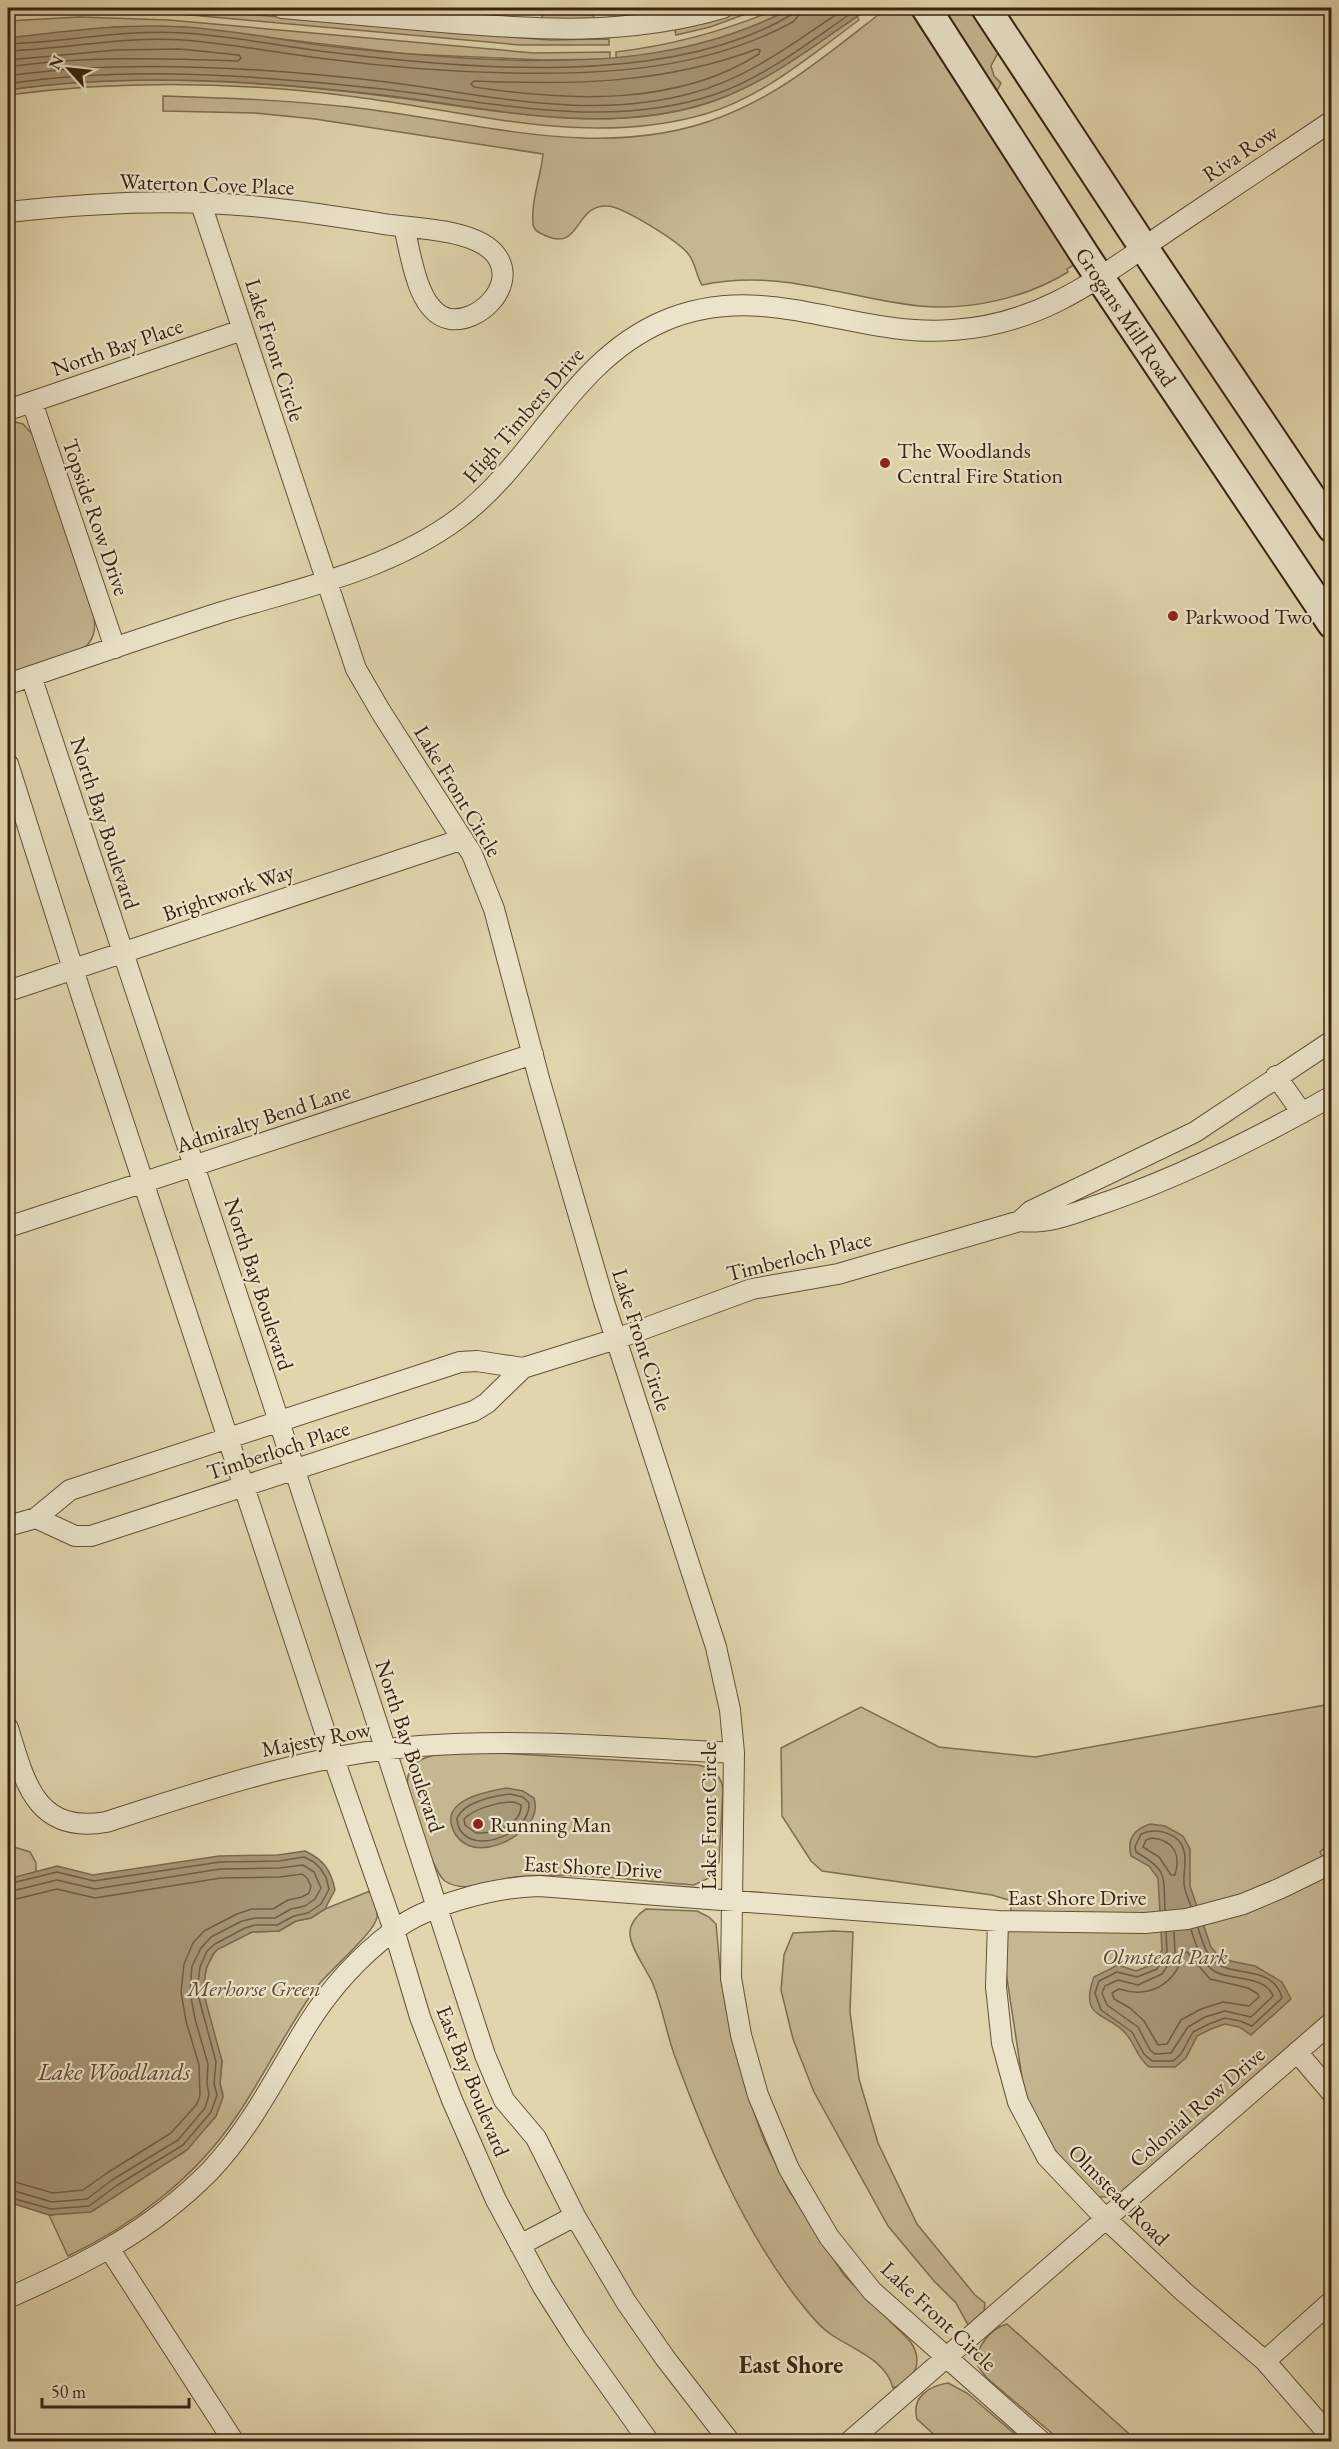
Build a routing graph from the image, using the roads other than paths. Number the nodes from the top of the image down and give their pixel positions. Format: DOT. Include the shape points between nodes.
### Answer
graph roads {
  1 [pos="282,8"];
  2 [pos="723,8"];
  3 [pos="926,8"];
  4 [pos="986,8"];
  5 [pos="1332,121"];
  6 [pos="201,204"];
  7 [pos="8,212"];
  8 [pos="1176,226"];
  9 [pos="404,227"];
  10 [pos="1143,248"];
  11 [pos="1099,277"];
  12 [pos="242,330"];
  13 [pos="32,402"];
  14 [pos="8,410"];
  15 [pos="1332,528"];
  16 [pos="326,580"];
  17 [pos="1332,624"];
  18 [pos="115,648"];
  19 [pos="31,676"];
  20 [pos="8,684"];
  21 [pos="8,764"];
  22 [pos="463,838"];
  23 [pos="123,953"];
  24 [pos="73,969"];
  25 [pos="8,991"];
  26 [pos="1332,1041"];
  27 [pos="532,1054"];
  28 [pos="1276,1076"];
  29 [pos="1332,1096"];
  30 [pos="1302,1113"];
  31 [pos="1203,1127"];
  32 [pos="1228,1149"];
  33 [pos="1208,1159"];
  34 [pos="194,1166"];
  35 [pos="144,1182"];
  36 [pos="1020,1221"];
  37 [pos="8,1227"];
  38 [pos="616,1339"];
  39 [pos="523,1368"];
  40 [pos="279,1421"];
  41 [pos="229,1438"];
  42 [pos="295,1470"];
  43 [pos="245,1486"];
  44 [pos="36,1518"];
  45 [pos="8,1526"];
  46 [pos="8,1728"];
  47 [pos="386,1750"];
  48 [pos="734,1753"];
  49 [pos="334,1759"];
  50 [pos="1332,1863"];
  51 [pos="732,1900"];
  52 [pos="438,1908"];
  53 [pos="998,1921"];
  54 [pos="394,1930"];
  55 [pos="1332,2022"];
  56 [pos="1297,2052"];
  57 [pos="1332,2093"];
  58 [pos="575,2216"];
  59 [pos="1105,2218"];
  60 [pos="520,2245"];
  61 [pos="110,2250"];
  62 [pos="8,2298"];
  63 [pos="1332,2301"];
  64 [pos="947,2358"];
  65 [pos="1265,2361"];
  66 [pos="1332,2438"];
  67 [pos="234,2442"];
  68 [pos="650,2442"];
  69 [pos="730,2442"];
  70 [pos="849,2442"];
  71 [pos="1042,2442"];
  1 -- 2 [label="street" via="583,30 661,22"];
  3 -- 11 [label="main road, Grogans Mill Road"];
  4 -- 10 [label="main road"];
  5 -- 8 [label="street, Riva Row"];
  6 -- 7 [label="street, Waterton Cove Place" via="88,204"];
  6 -- 9 [label="street, Waterton Cove Place" via="252,206"];
  6 -- 12 [label="street, Lake Front Circle"];
  8 -- 10 [label="street, High Timbers Drive"];
  9 -- 9 [label="street, Waterton Cove Place" via="422,293 434,311 452,319 464,318 485,307 495,296 503,271 496,255 484,243"];
  10 -- 11 [label="street, High Timbers Drive"];
  10 -- 15 [label="main road"];
  11 -- 16 [label="street, High Timbers Drive" via="1059,303 1027,316 955,330 907,330 765,304 712,306 680,315 642,332 600,363 505,474 458,519 397,553"];
  11 -- 17 [label="main road, Grogans Mill Road"];
  12 -- 13 [label="street, North Bay Place"];
  12 -- 16 [label="street, Lake Front Circle"];
  13 -- 14 [label="street, North Bay Place"];
  13 -- 18 [label="street, Topside Row Drive"];
  16 -- 18 [label="street, High Timbers Drive"];
  16 -- 22 [label="street, Lake Front Circle" via="360,677"];
  18 -- 19 [label="street, High Timbers Drive"];
  19 -- 20 [label="street, High Timbers Drive"];
  19 -- 23 [label="street, North Bay Boulevard"];
  21 -- 24 [label="street"];
  22 -- 23 [label="street, Brightwork Way"];
  22 -- 27 [label="street, Lake Front Circle" via="504,941"];
  23 -- 24 [label="street, Brightwork Way"];
  23 -- 34 [label="street, North Bay Boulevard"];
  24 -- 25 [label="street, Brightwork Way"];
  24 -- 35 [label="street"];
  26 -- 28 [label="street, Timberloch Place"];
  27 -- 34 [label="street, Admiralty Bend Lane"];
  27 -- 38 [label="street, Lake Front Circle"];
  28 -- 30 [label="street"];
  28 -- 31 [label="street, Timberloch Place"];
  29 -- 30 [label="street, Timberloch Place"];
  30 -- 32 [label="street, Timberloch Place"];
  31 -- 32 [label="street"];
  31 -- 33 [label="street"];
  31 -- 36 [label="street, Timberloch Place" via="1039,1207"];
  32 -- 33 [label="street, Timberloch Place"];
  33 -- 36 [label="street, Timberloch Place" via="1144,1189 1056,1219"];
  34 -- 35 [label="street, Admiralty Bend Lane"];
  34 -- 40 [label="street, North Bay Boulevard"];
  35 -- 37 [label="street, Admiralty Bend Lane"];
  35 -- 41 [label="street"];
  36 -- 38 [label="street, Timberloch Place" via="838,1274 761,1287"];
  38 -- 39 [label="street, Timberloch Place"];
  38 -- 48 [label="street, Lake Front Circle" via="718,1654"];
  39 -- 40 [label="street, Timberloch Place" via="466,1360"];
  39 -- 42 [label="street, Timberloch Place" via="474,1411"];
  40 -- 41 [label="street, Timberloch Place"];
  40 -- 42 [label="street, North Bay Boulevard"];
  41 -- 43 [label="street"];
  41 -- 44 [label="street, Timberloch Place" via="70,1491"];
  42 -- 43 [label="street, Timberloch Place"];
  42 -- 47 [label="street, North Bay Boulevard"];
  43 -- 44 [label="street, Timberloch Place" via="85,1538"];
  43 -- 49 [label="street"];
  44 -- 45 [label="street, Timberloch Place"];
  46 -- 49 [label="street, Majesty Row" via="26,1786 34,1799 56,1818 90,1825 262,1773"];
  47 -- 48 [label="street, Majesty Row" via="492,1743"];
  47 -- 49 [label="street, Majesty Row"];
  47 -- 52 [label="street, North Bay Boulevard"];
  48 -- 51 [label="street, Lake Front Circle"];
  49 -- 54 [label="street"];
  50 -- 53 [label="street, East Shore Drive" via="1281,1888 1187,1919 1145,1923"];
  51 -- 52 [label="street, East Shore Drive" via="524,1887 492,1890"];
  51 -- 53 [label="street, East Shore Drive"];
  51 -- 64 [label="street, Lake Front Circle" via="731,1978 741,2035 758,2095 789,2169 829,2236 872,2291"];
  52 -- 54 [label="street, East Shore Drive"];
  52 -- 58 [label="street, East Bay Boulevard" via="485,2055 504,2100 536,2138"];
  53 -- 59 [label="street, Olmstead Road" via="996,1987 1002,2043 1018,2102 1047,2157"];
  54 -- 60 [label="street, East Bay Boulevard" via="420,2018 452,2100"];
  54 -- 61 [label="street, East Shore Drive" via="325,1999 270,2090 210,2170 176,2202"];
  55 -- 56 [label="street, Colonial Row Drive"];
  56 -- 57 [label="street"];
  56 -- 59 [label="street, Colonial Row Drive"];
  58 -- 60 [label="street"];
  58 -- 69 [label="street, East Bay Boulevard" via="632,2311"];
  59 -- 64 [label="street, Colonial Row Drive"];
  59 -- 65 [label="street, Olmstead Road"];
  60 -- 68 [label="street, East Bay Boulevard" via="576,2339"];
  61 -- 62 [label="street, East Shore Drive"];
  61 -- 67 [label="street"];
  63 -- 65 [label="street"];
  64 -- 70 [label="street, Colonial Row Drive"];
  64 -- 71 [label="street, Lake Front Circle"];
  65 -- 66 [label="street, Olmstead Road"];
}
